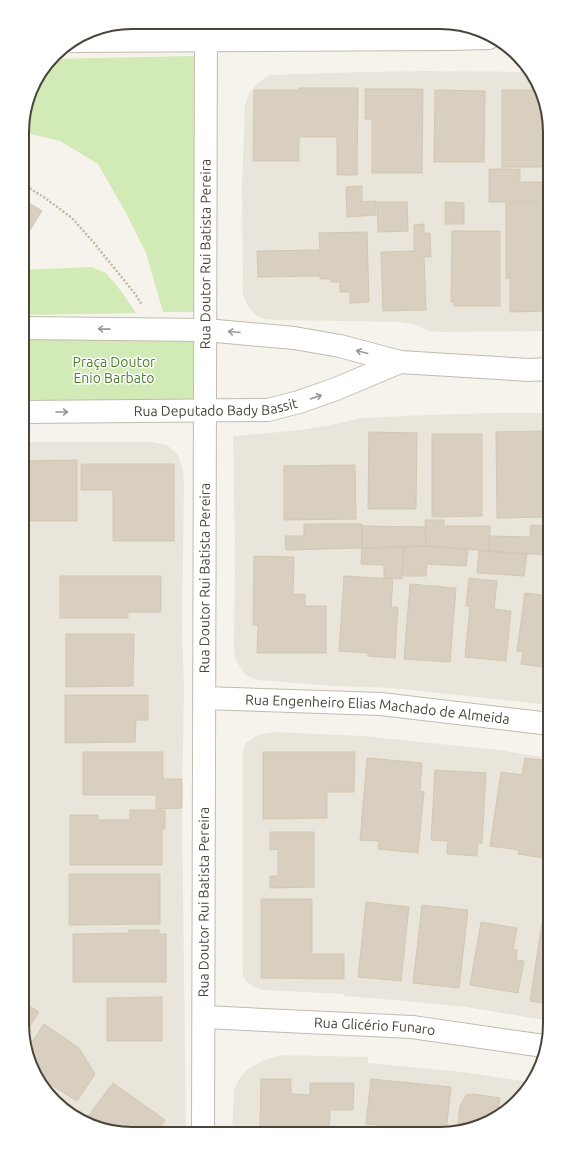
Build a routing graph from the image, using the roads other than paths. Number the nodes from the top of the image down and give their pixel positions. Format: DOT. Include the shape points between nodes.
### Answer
graph roads {
  1 [pos="206,32"];
  2 [pos="482,38"];
  3 [pos="86,40"];
  4 [pos="29,328"];
  5 [pos="206,330"];
  6 [pos="400,362"];
  7 [pos="543,369"];
  8 [pos="205,411"];
  9 [pos="29,412"];
  10 [pos="204,698"];
  11 [pos="543,723"];
  12 [pos="204,1017"];
  13 [pos="540,1045"];
  14 [pos="203,1127"];
  1 -- 2 [label="street"];
  1 -- 3 [label="street"];
  1 -- 5 [label="street, Rua Doutor Rui Batista Pereira"];
  5 -- 4 [label="street, Rua Deputado Bady Bassit, one-way"];
  6 -- 5 [label="street, Rua Deputado Bady Bassit, one-way" via="340,346 294,338"];
  5 -- 8 [label="street, Rua Doutor Rui Batista Pereira"];
  6 -- 7 [label="street, Rua Deputado Bady Bassit"];
  8 -- 6 [label="street, Rua Deputado Bady Bassit, one-way" via="268,410 300,402"];
  9 -- 8 [label="street, Rua Deputado Bady Bassit, one-way"];
  8 -- 10 [label="street, Rua Doutor Rui Batista Pereira"];
  10 -- 11 [label="street, Rua Engenheiro Elias Machado de Almeida" via="381,704"];
  10 -- 12 [label="street, Rua Doutor Rui Batista Pereira"];
  12 -- 13 [label="street, Rua Glicério Funaro" via="412,1027"];
  12 -- 14 [label="street, Rua Doutor Rui Batista Pereira"];
}
